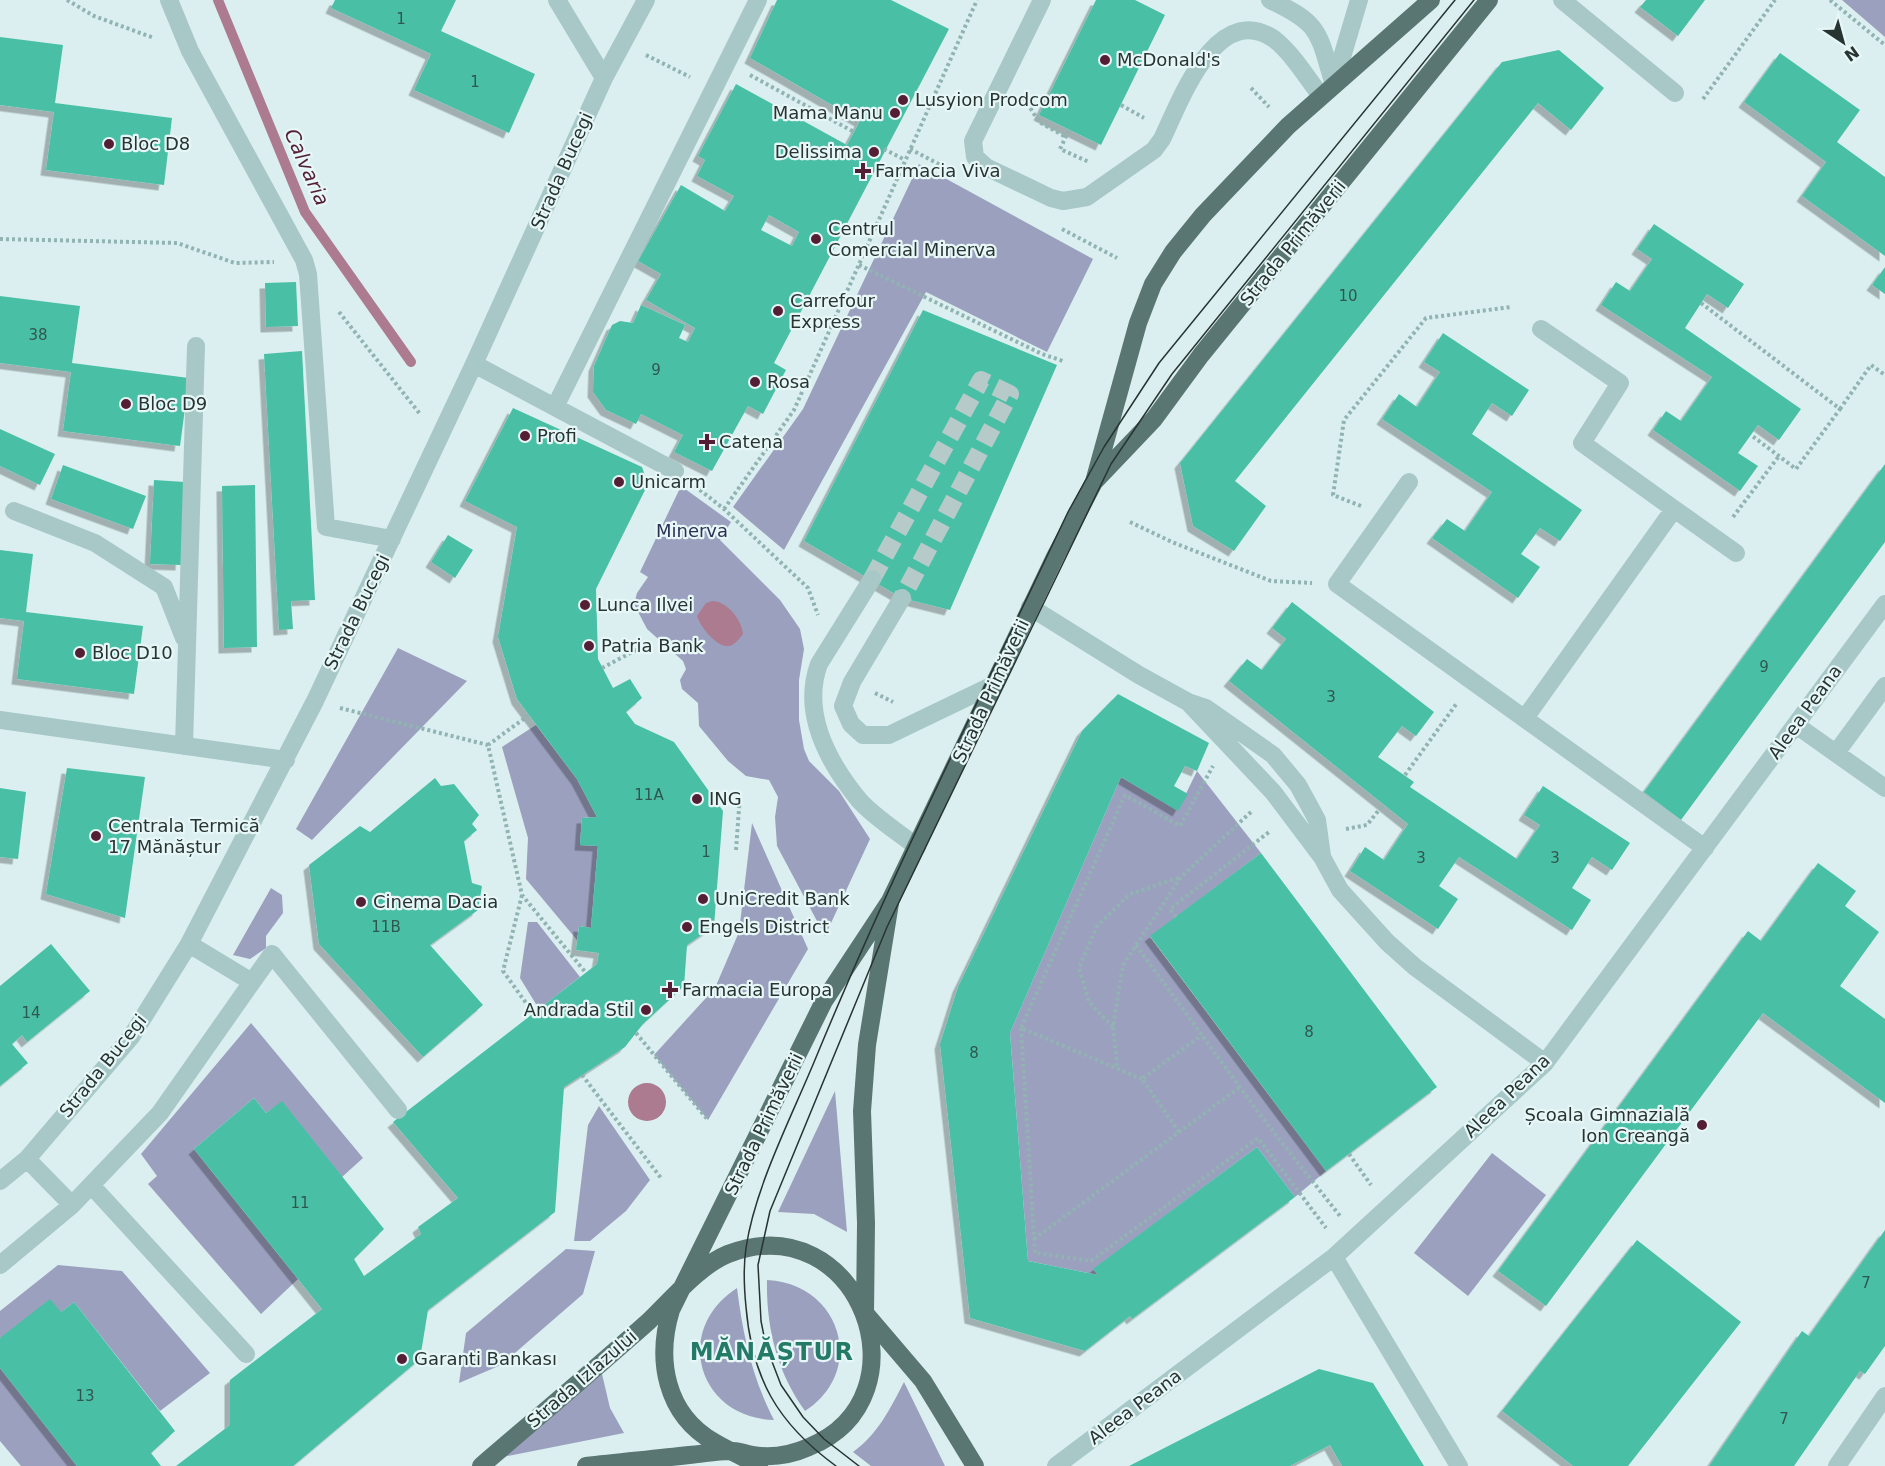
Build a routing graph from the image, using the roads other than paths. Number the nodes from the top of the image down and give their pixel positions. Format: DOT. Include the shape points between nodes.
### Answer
graph roads {
  1 [pos="169,0"];
  2 [pos="557,0"];
  3 [pos="646,0"];
  4 [pos="758,0"];
  5 [pos="1042,0"];
  6 [pos="1270,0"];
  7 [pos="1359,0"];
  8 [pos="1431,0"];
  9 [pos="1489,0"];
  10 [pos="1562,0"];
  11 [pos="604,78"];
  12 [pos="1327,90"];
  13 [pos="1675,93"];
  14 [pos="1541,329"];
  15 [pos="196,346"];
  16 [pos="474,364"];
  17 [pos="555,407"];
  18 [pos="675,471"];
  19 [pos="1094,482"];
  20 [pos="1409,482"];
  21 [pos="1674,509"];
  22 [pos="14,511"];
  23 [pos="392,539"];
  24 [pos="1736,553"];
  25 [pos="872,579"];
  26 [pos="902,598"];
  27 [pos="1885,604"];
  28 [pos="1030,607"];
  29 [pos="187,645"];
  30 [pos="995,684"];
  31 [pos="1885,686"];
  32 [pos="1188,702"];
  33 [pos="1526,717"];
  34 [pos="0,720"];
  35 [pos="1796,725"];
  36 [pos="184,746"];
  37 [pos="1836,753"];
  38 [pos="286,760"];
  39 [pos="1885,788"];
  40 [pos="917,847"];
  41 [pos="1705,848"];
  42 [pos="1322,857"];
  43 [pos="890,901"];
  44 [pos="189,944"];
  45 [pos="252,982"];
  46 [pos="1545,1064"];
  47 [pos="398,1110"];
  48 [pos="27,1159"];
  49 [pos="0,1181"];
  50 [pos="91,1185"];
  51 [pos="72,1205"];
  52 [pos="1334,1257"];
  53 [pos="0,1265"];
  54 [pos="682,1291"];
  55 [pos="865,1313"];
  56 [pos="246,1354"];
  57 [pos="1884,1401"];
  58 [pos="734,1451"];
  59 [pos="481,1466"];
  60 [pos="585,1466"];
  61 [pos="759,1466"];
  62 [pos="975,1466"];
  63 [pos="1056,1466"];
  64 [pos="1459,1466"];
  65 [pos="1837,1466"];
  1 -- 23 [label="street" via="190,51 304,260 326,527"];
  2 -- 11 [label="street"];
  3 -- 11 [label="street, Strada Bucegi"];
  4 -- 17 [label="street"];
  5 -- 12 [label="street" via="973,141 975,157 986,167 1050,198 1063,201 1087,197 1154,150 1200,59 1210,46 1236,31 1251,30 1273,38"];
  6 -- 12 [label="street" via="1310,23 1319,38"];
  7 -- 12 [label="street"];
  8 -- 12 [label="main road, Strada Primăverii"];
  9 -- 19 [label="main road, Strada Primăverii" via="1201,355 1154,419"];
  10 -- 13 [label="street"];
  11 -- 16 [label="street, Strada Bucegi"];
  12 -- 19 [label="main road, Strada Primăverii" via="1287,126 1203,215 1153,284 1138,323"];
  14 -- 21 [label="street" via="1620,383 1582,443"];
  15 -- 29 [label="street"];
  16 -- 17 [label="street"];
  16 -- 23 [label="street, Strada Bucegi"];
  17 -- 18 [label="street"];
  19 -- 28 [label="main road, Strada Primăverii"];
  20 -- 33 [label="street" via="1337,584"];
  21 -- 24 [label="street"];
  21 -- 33 [label="street"];
  22 -- 29 [label="street" via="95,543 164,586"];
  23 -- 38 [label="street, Strada Bucegi"];
  25 -- 40 [label="street" via="819,664 813,703 824,749 860,801"];
  26 -- 30 [label="street" via="852,682 843,706 851,724 862,735 889,735"];
  27 -- 35 [label="street, Aleea Peana"];
  28 -- 30 [label="main road, Strada Primăverii"];
  28 -- 32 [label="street"];
  29 -- 36 [label="street"];
  30 -- 40 [label="main road, Strada Primăverii"];
  31 -- 37 [label="street"];
  32 -- 42 [label="street" via="1273,792"];
  32 -- 42 [label="street" via="1206,708 1273,755 1298,785 1317,820"];
  33 -- 41 [label="street"];
  34 -- 36 [label="street"];
  35 -- 37 [label="street"];
  35 -- 41 [label="street, Aleea Peana"];
  36 -- 38 [label="street"];
  37 -- 39 [label="street"];
  38 -- 44 [label="street, Strada Bucegi"];
  40 -- 43 [label="main road, Strada Primăverii"];
  41 -- 46 [label="street, Aleea Peana"];
  42 -- 46 [label="street" via="1340,890 1387,942"];
  43 -- 54 [label="main road, Strada Primăverii" via="824,1001"];
  43 -- 55 [label="main road, Strada Primăverii" via="867,1045 862,1111"];
  44 -- 45 [label="street"];
  44 -- 48 [label="street, Strada Bucegi" via="131,1037"];
  45 -- 47 [label="street" via="272,954"];
  45 -- 50 [label="street" via="160,1113"];
  46 -- 52 [label="street, Aleea Peana"];
  48 -- 49 [label="street, Strada Bucegi"];
  48 -- 51 [label="street"];
  50 -- 51 [label="street"];
  50 -- 56 [label="street"];
  51 -- 53 [label="street"];
  52 -- 63 [label="street, Aleea Peana"];
  52 -- 64 [label="street"];
  54 -- 55 [label="main road, Strada Primăverii" via="709,1264 727,1255 746,1249 780,1248 798,1252 831,1269 856,1296"];
  54 -- 58 [label="main road, Strada Primăverii" via="671,1310 663,1352 671,1394 697,1429"];
  54 -- 59 [label="main road, Strada Izlazului"];
  55 -- 58 [label="main road, Strada Primăverii" via="870,1333 870,1373 854,1411 840,1426 824,1439 793,1453 763,1456"];
  55 -- 62 [label="main road, Strada Primăverii" via="923,1381"];
  57 -- 65 [label="street"];
  58 -- 60 [label="main road"];
  58 -- 61 [label="main road, Strada Primăverii"];
}
